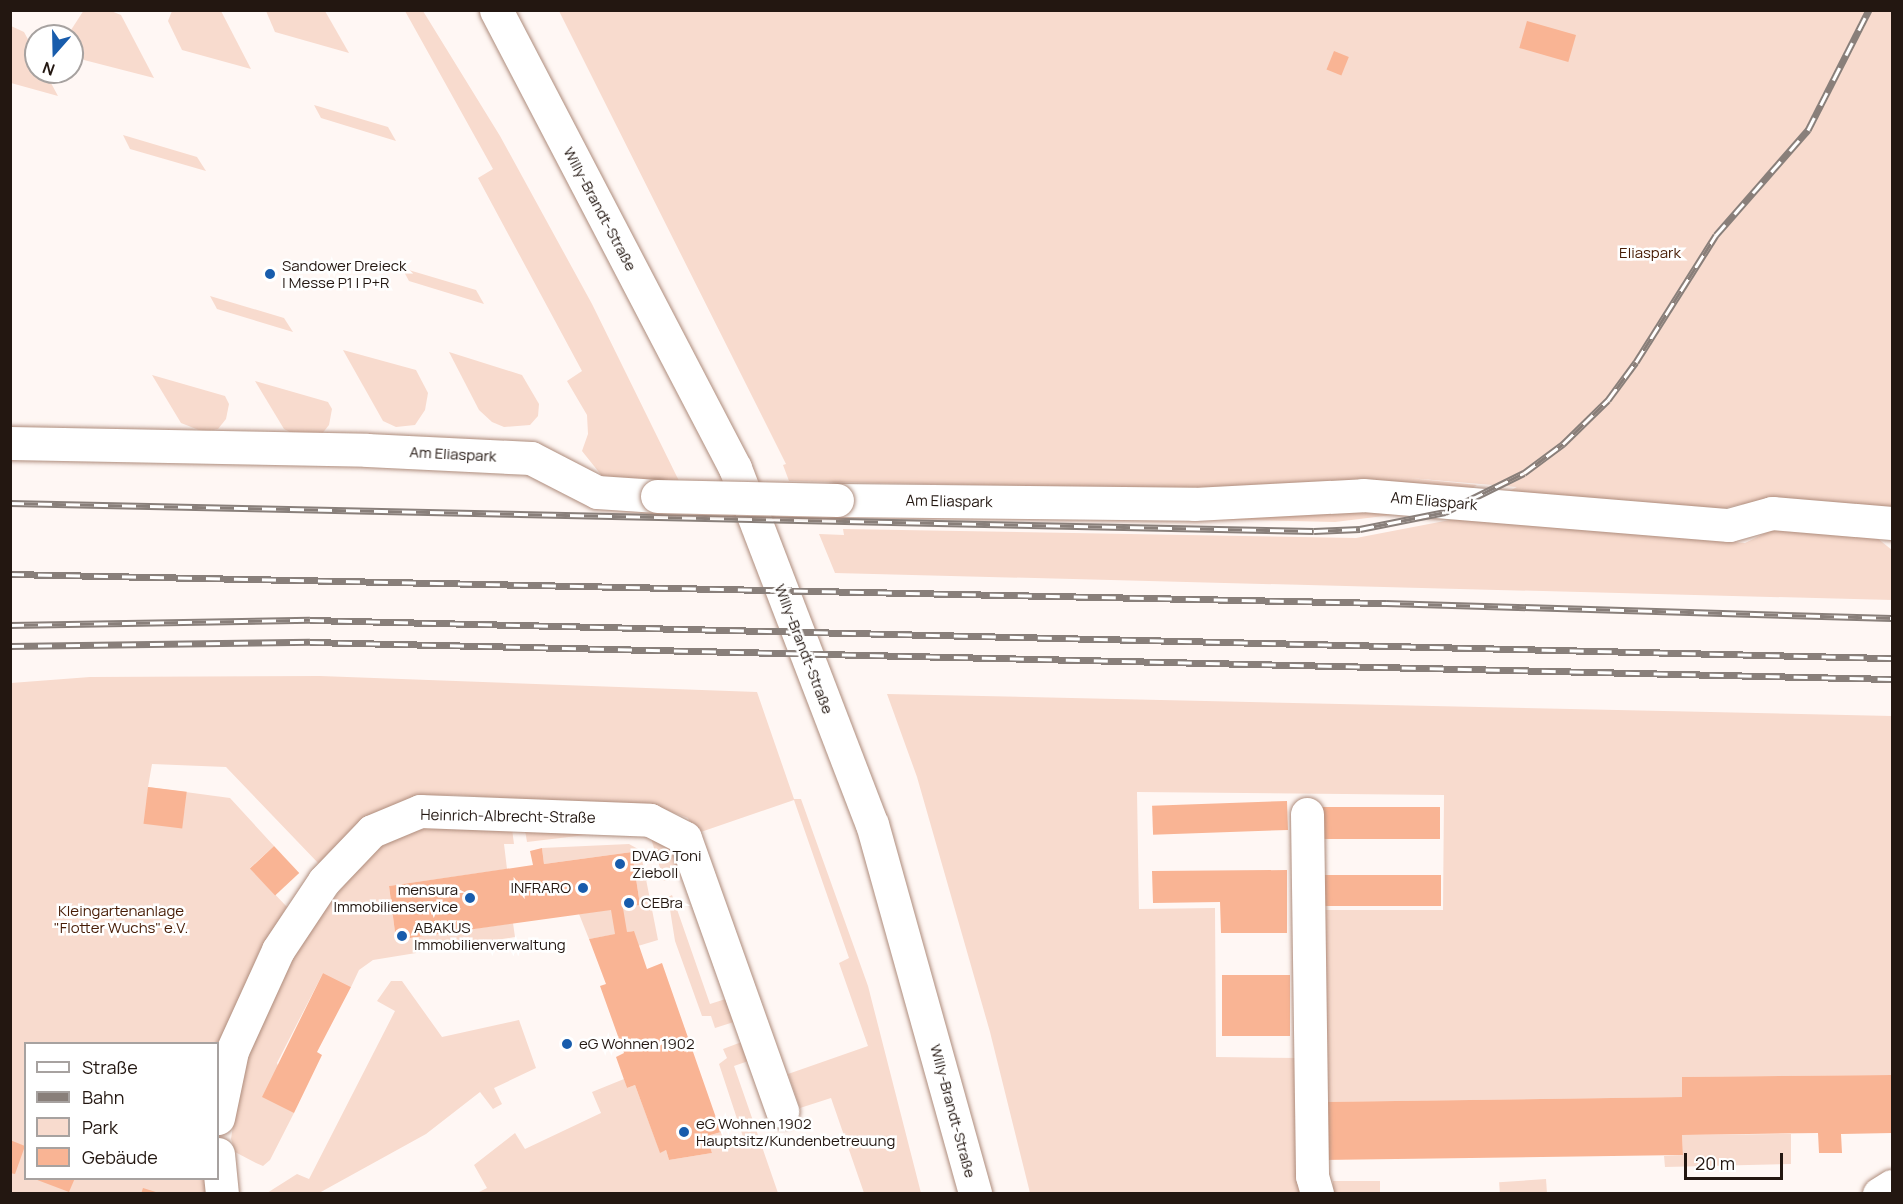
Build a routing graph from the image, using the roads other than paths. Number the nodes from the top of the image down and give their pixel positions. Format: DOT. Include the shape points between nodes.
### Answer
graph roads {
  1 [pos="483,10"];
  2 [pos="496,10"];
  3 [pos="561,134"];
  4 [pos="10,443"];
  5 [pos="1893,523"];
  6 [pos="1307,814"];
  7 [pos="782,1112"];
  8 [pos="219,1114"];
  9 [pos="219,1164"];
  10 [pos="1893,1186"];
  11 [pos="222,1194"];
  12 [pos="975,1194"];
  13 [pos="1317,1194"];
  14 [pos="1879,1194"];
  1 -- 3 [label="main road, Willy-Brandt-Straße"];
  2 -- 3 [label="main road, Willy-Brandt-Straße"];
  3 -- 12 [label="main road, Willy-Brandt-Straße" via="739,479 872,824"];
  4 -- 5 [label="main road, Am Eliaspark, bridge" via="367,450 531,458 597,492 657,496 1194,504 1363,495 1729,525 1772,513"];
  6 -- 13 [label="main road" via="1312,1176"];
  7 -- 8 [label="main road, Heinrich-Albrecht-Straße" via="685,838 650,820 420,811 372,831 324,881 278,950 232,1051"];
  9 -- 11 [label="main road"];
  10 -- 14 [label="main road"];
}
